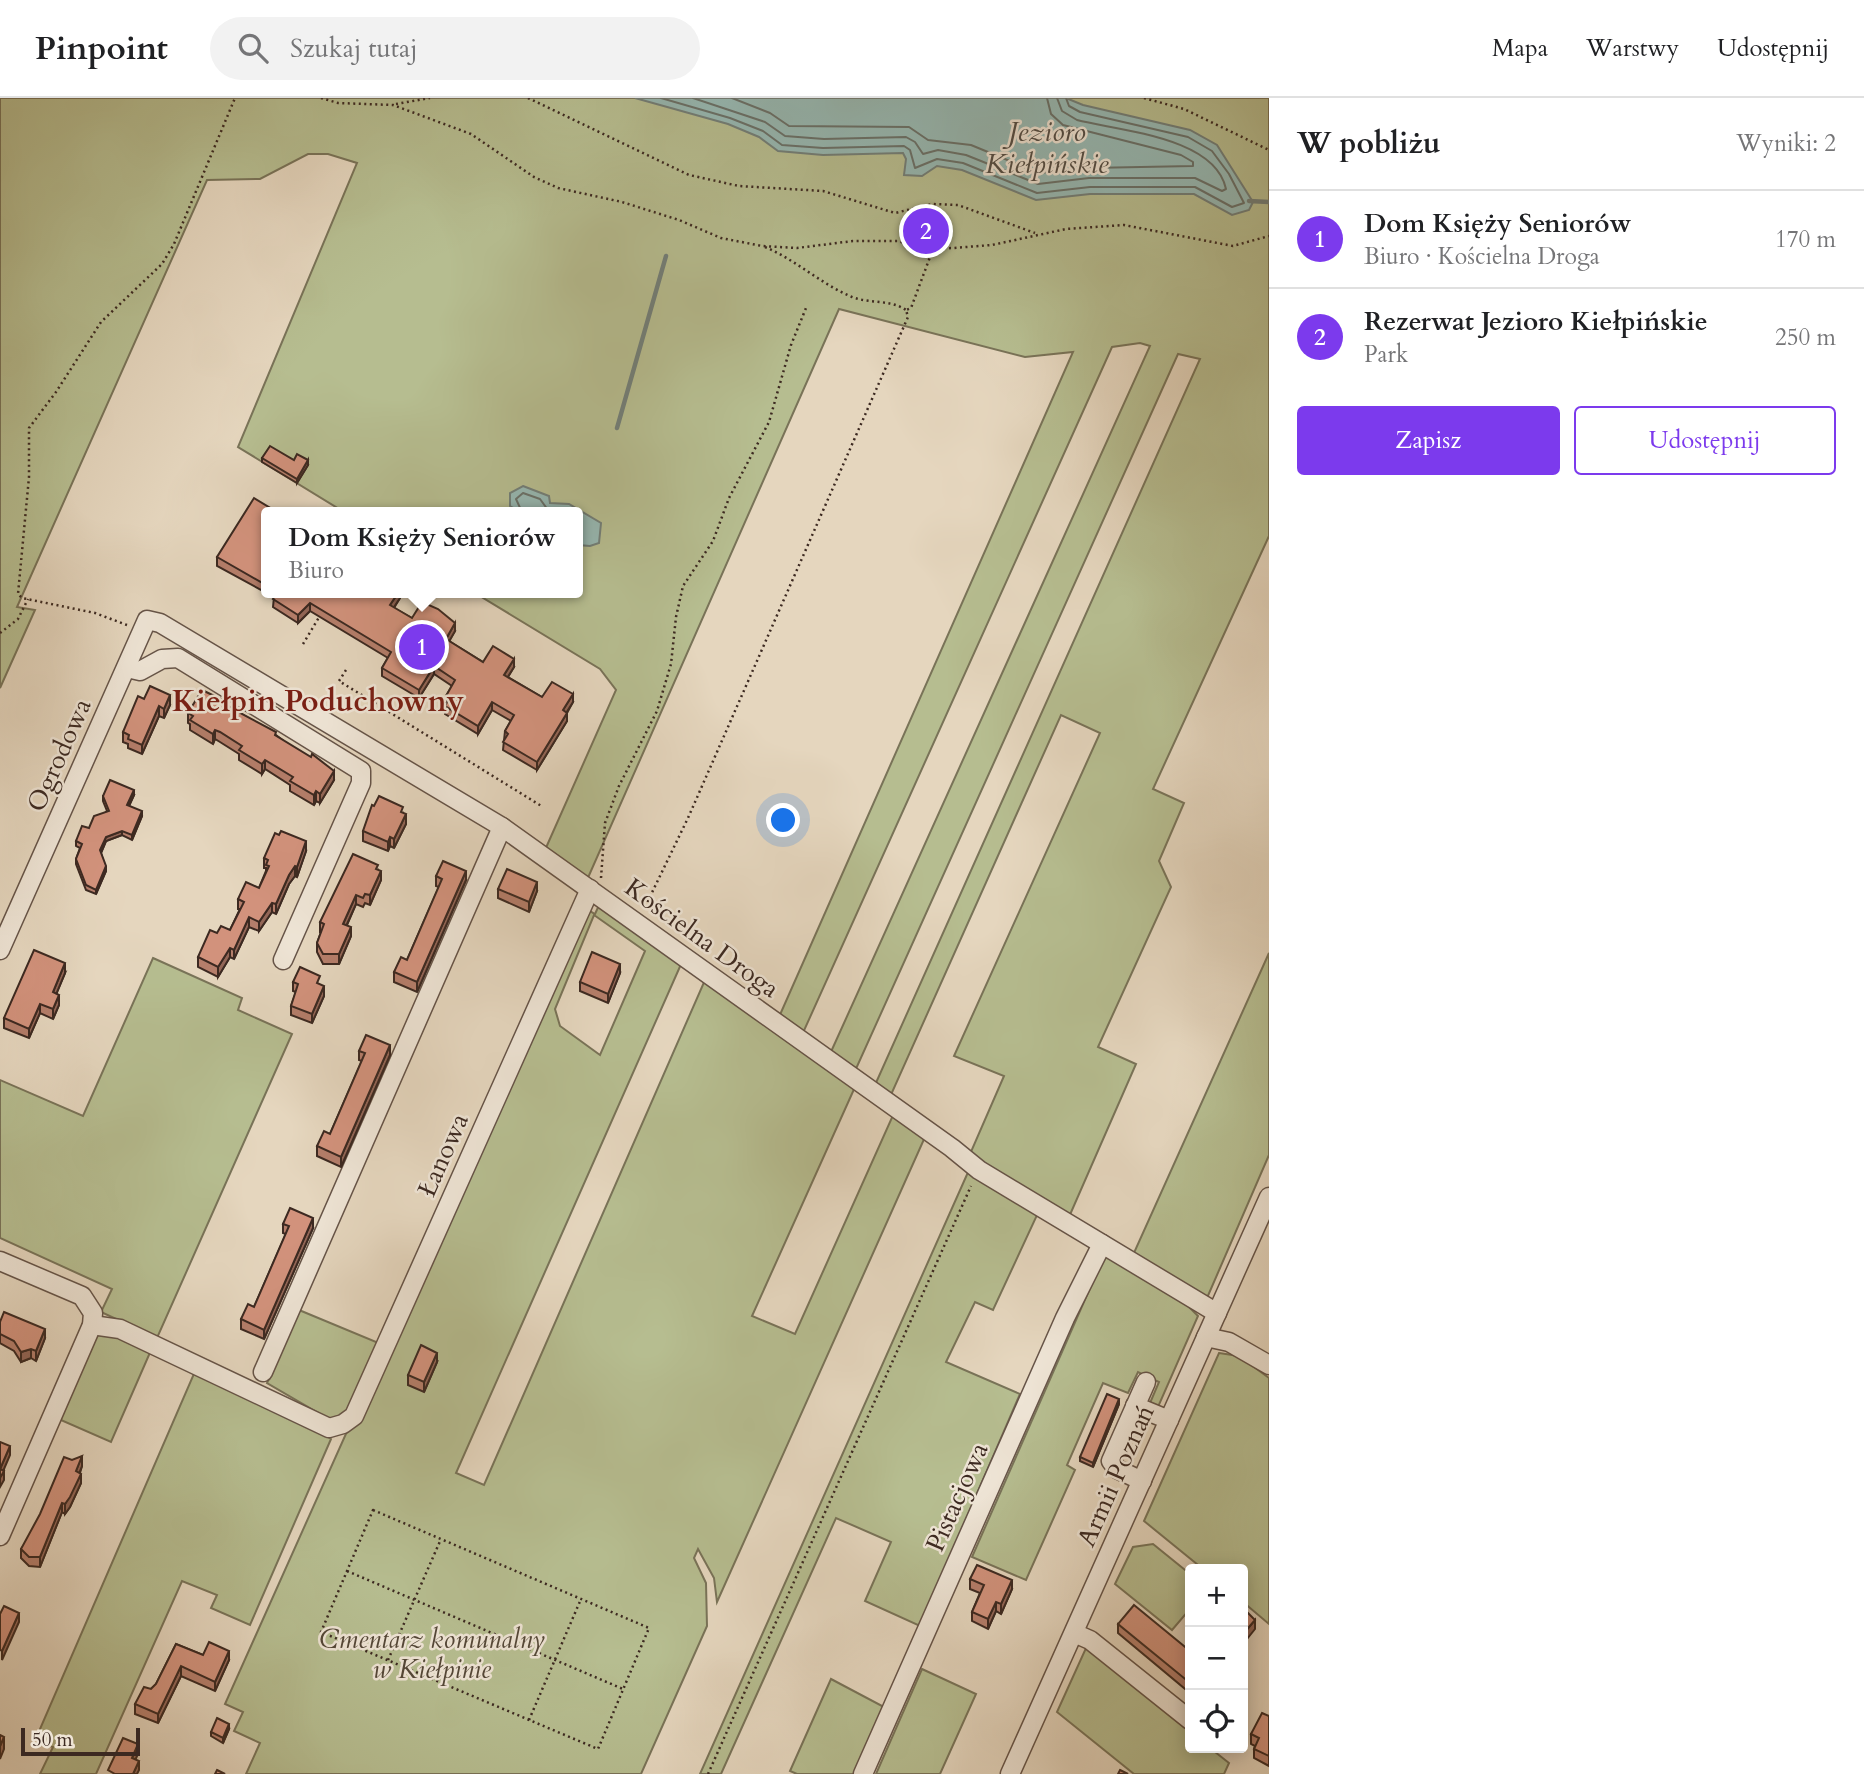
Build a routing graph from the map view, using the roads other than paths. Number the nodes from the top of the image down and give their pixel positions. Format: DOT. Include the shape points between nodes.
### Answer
graph roads {
  1 [pos="145,626"];
  2 [pos="127,668"];
  3 [pos="502,827"];
  4 [pos="595,892"];
  5 [pos="0,950"];
  6 [pos="282,960"];
  7 [pos="1269,1197"];
  8 [pos="1102,1244"];
  9 [pos="0,1261"];
  10 [pos="1217,1313"];
  11 [pos="92,1325"];
  12 [pos="1206,1337"];
  13 [pos="1269,1365"];
  14 [pos="263,1372"];
  15 [pos="1146,1382"];
  16 [pos="1135,1406"];
  17 [pos="1169,1420"];
  18 [pos="1142,1481"];
  19 [pos="0,1536"];
  20 [pos="1074,1633"];
  21 [pos="1185,1716"];
  22 [pos="863,1774"];
  23 [pos="1010,1774"];
  1 -- 2 [label="street, Ogrodowa"];
  1 -- 3 [label="street, Kościelna Droga" via="170,629"];
  2 -- 5 [label="street, Ogrodowa"];
  2 -- 6 [label="street" via="140,671 162,659 178,659 361,771 361,783"];
  3 -- 4 [label="street, Kościelna Droga"];
  3 -- 14 [label="street"];
  4 -- 8 [label="street, Kościelna Droga" via="979,1170"];
  4 -- 11 [label="street, Łanowa" via="359,1409 343,1424 329,1428 120,1329"];
  7 -- 10 [label="street, Armii Poznań"];
  8 -- 10 [label="street, Kościelna Droga"];
  8 -- 22 [label="street, Pistacjowa"];
  9 -- 11 [label="street" via="82,1296 93,1313"];
  10 -- 12 [label="street, Armii Poznań"];
  11 -- 19 [label="street"];
  12 -- 13 [label="street" via="1229,1342"];
  12 -- 17 [label="street, Armii Poznań"];
  15 -- 16 [label="street"];
  16 -- 17 [label="street"];
  16 -- 18 [label="street" via="1111,1461 1116,1469"];
  17 -- 18 [label="street, Armii Poznań"];
  18 -- 20 [label="street, Armii Poznań"];
  20 -- 21 [label="street" via="1090,1640"];
  20 -- 23 [label="street, Armii Poznań"];
}
